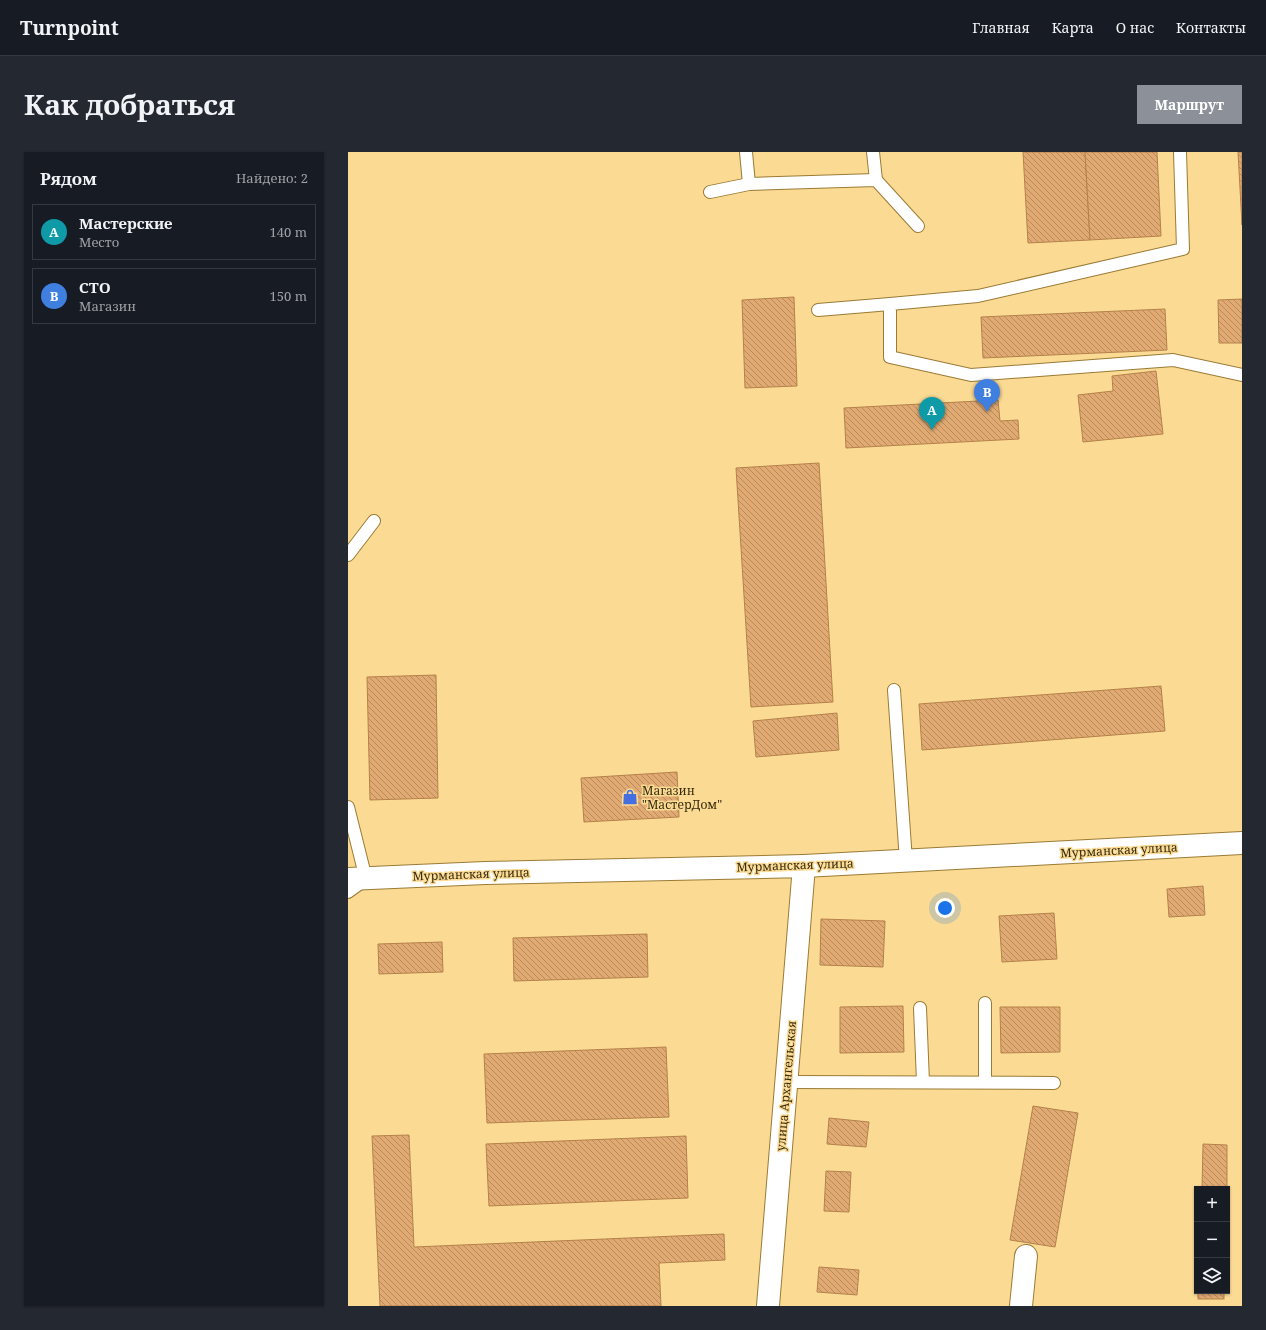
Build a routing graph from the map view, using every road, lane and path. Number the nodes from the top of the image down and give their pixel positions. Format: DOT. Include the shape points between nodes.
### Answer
graph roads {
  1 [pos="746,152"];
  2 [pos="872,152"];
  3 [pos="1180,152"];
  4 [pos="876,180"];
  5 [pos="749,184"];
  6 [pos="710,192"];
  7 [pos="918,226"];
  8 [pos="890,304"];
  9 [pos="818,310"];
  10 [pos="1242,375"];
  11 [pos="374,520"];
  12 [pos="348,555"];
  13 [pos="894,690"];
  14 [pos="348,807"];
  15 [pos="1242,843"];
  16 [pos="906,861"];
  17 [pos="804,866"];
  18 [pos="357,879"];
  19 [pos="348,892"];
  20 [pos="985,1003"];
  21 [pos="920,1008"];
  22 [pos="787,1082"];
  23 [pos="923,1082"];
  24 [pos="985,1082"];
  25 [pos="1054,1083"];
  26 [pos="1026,1256"];
  27 [pos="768,1306"];
  28 [pos="1021,1306"];
  1 -- 5 [label="lane"];
  2 -- 4 [label="lane"];
  3 -- 8 [label="lane" via="1183,249 978,296"];
  4 -- 5 [label="lane"];
  4 -- 7 [label="lane"];
  5 -- 6 [label="lane"];
  8 -- 9 [label="lane"];
  8 -- 10 [label="lane" via="890,357 971,374 1173,360"];
  11 -- 12 [label="lane"];
  13 -- 16 [label="lane"];
  14 -- 18 [label="lane"];
  15 -- 16 [label="street, Мурманская улица"];
  16 -- 17 [label="street, Мурманская улица"];
  17 -- 18 [label="street, Мурманская улица" via="525,871"];
  17 -- 22 [label="street, улица Архангельская"];
  18 -- 19 [label="lane"];
  20 -- 24 [label="lane"];
  21 -- 23 [label="lane"];
  22 -- 23 [label="lane"];
  22 -- 27 [label="street, улица Архангельская"];
  23 -- 24 [label="lane"];
  24 -- 25 [label="lane"];
  26 -- 28 [label="street"];
}
